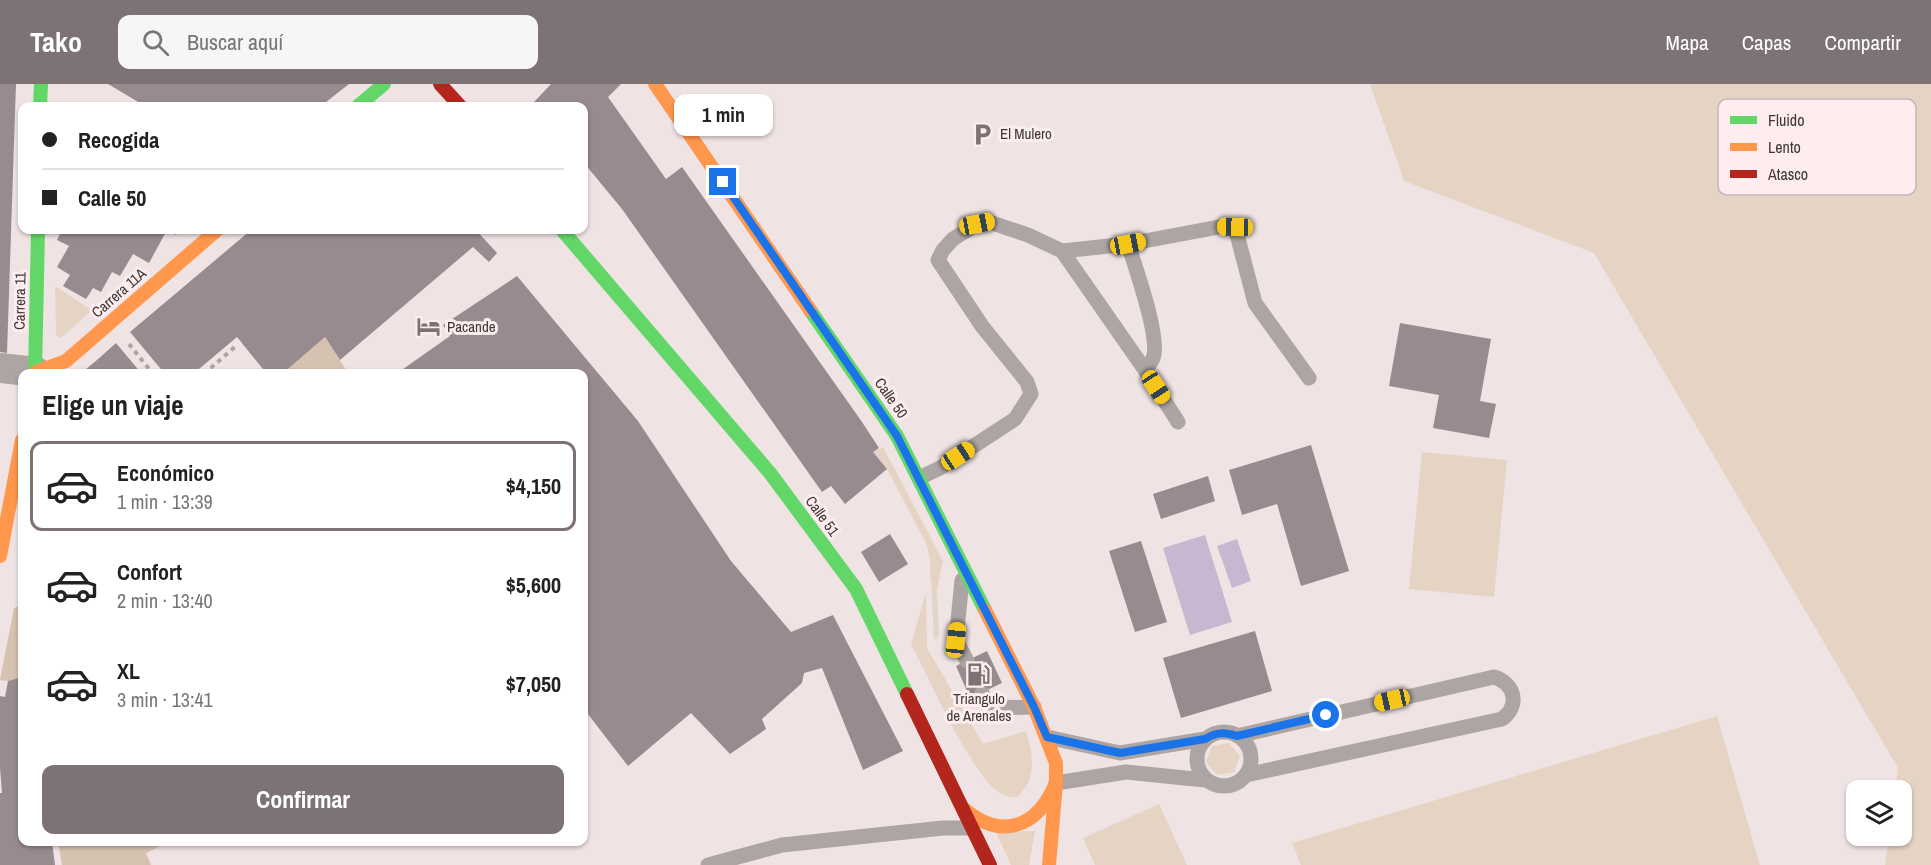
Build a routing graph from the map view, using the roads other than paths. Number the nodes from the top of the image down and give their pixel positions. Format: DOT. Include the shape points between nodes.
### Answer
graph roads {
  1 [pos="40,84"];
  2 [pos="384,84"];
  3 [pos="440,84"];
  4 [pos="655,84"];
  5 [pos="40,102"];
  6 [pos="363,102"];
  7 [pos="456,102"];
  8 [pos="38,234"];
  9 [pos="212,234"];
  10 [pos="565,234"];
  11 [pos="1128,244"];
  12 [pos="1062,251"];
  13 [pos="0,368"];
  14 [pos="36,369"];
  15 [pos="46,369"];
  16 [pos="18,370"];
  17 [pos="1145,370"];
  18 [pos="1309,378"];
  19 [pos="1178,422"];
  20 [pos="18,461"];
  21 [pos="919,478"];
  22 [pos="0,556"];
  23 [pos="964,568"];
  24 [pos="967,661"];
  25 [pos="982,693"];
  26 [pos="1034,707"];
  27 [pos="1237,736"];
  28 [pos="1047,737"];
  29 [pos="1205,739"];
  30 [pos="1245,775"];
  31 [pos="1205,780"];
  32 [pos="1056,783"];
  33 [pos="963,808"];
  34 [pos="972,828"];
  35 [pos="708,865"];
  36 [pos="990,865"];
  37 [pos="1049,865"];
  1 -- 5 [label="main road"];
  2 -- 6 [label="main road"];
  3 -- 7 [label="main road"];
  4 -- 21 [label="main road, Calle 50" via="897,436"];
  8 -- 14 [label="main road, Carrera 11"];
  9 -- 15 [label="main road, Carrera 11A" via="66,361"];
  10 -- 33 [label="main road, Calle 51" via="770,473 856,589"];
  11 -- 12 [label="lane"];
  11 -- 17 [label="lane" via="1154,344 1154,358"];
  11 -- 18 [label="lane" via="1235,227 1255,303"];
  12 -- 17 [label="lane"];
  12 -- 21 [label="lane" via="989,222 977,224 953,238 943,250 938,260 982,326 1028,382 1031,394 1015,419"];
  13 -- 16 [label="street"];
  17 -- 19 [label="lane"];
  20 -- 22 [label="main road"];
  21 -- 23 [label="main road, Calle 50"];
  23 -- 24 [label="lane" via="956,640"];
  23 -- 26 [label="main road, Calle 50"];
  25 -- 26 [label="lane" via="989,708"];
  26 -- 28 [label="main road, Calle 50"];
  27 -- 29 [label="lane" via="1226,732"];
  27 -- 30 [label="lane" via="1250,753"];
  27 -- 30 [label="lane" via="1494,677 1506,682 1514,695 1510,712 1502,718"];
  28 -- 29 [label="lane" via="1120,753"];
  28 -- 32 [label="main road, Calle 50" via="1056,763"];
  29 -- 31 [label="lane" via="1196,760"];
  30 -- 31 [label="lane" via="1227,786"];
  31 -- 32 [label="lane" via="1126,772"];
  32 -- 33 [label="main road" via="1050,800 1026,823 992,826 976,820"];
  32 -- 37 [label="main road, Calle 50"];
  33 -- 34 [label="main road, Calle 51"];
  34 -- 35 [label="lane" via="782,845"];
  34 -- 36 [label="main road, Calle 51"];
}
